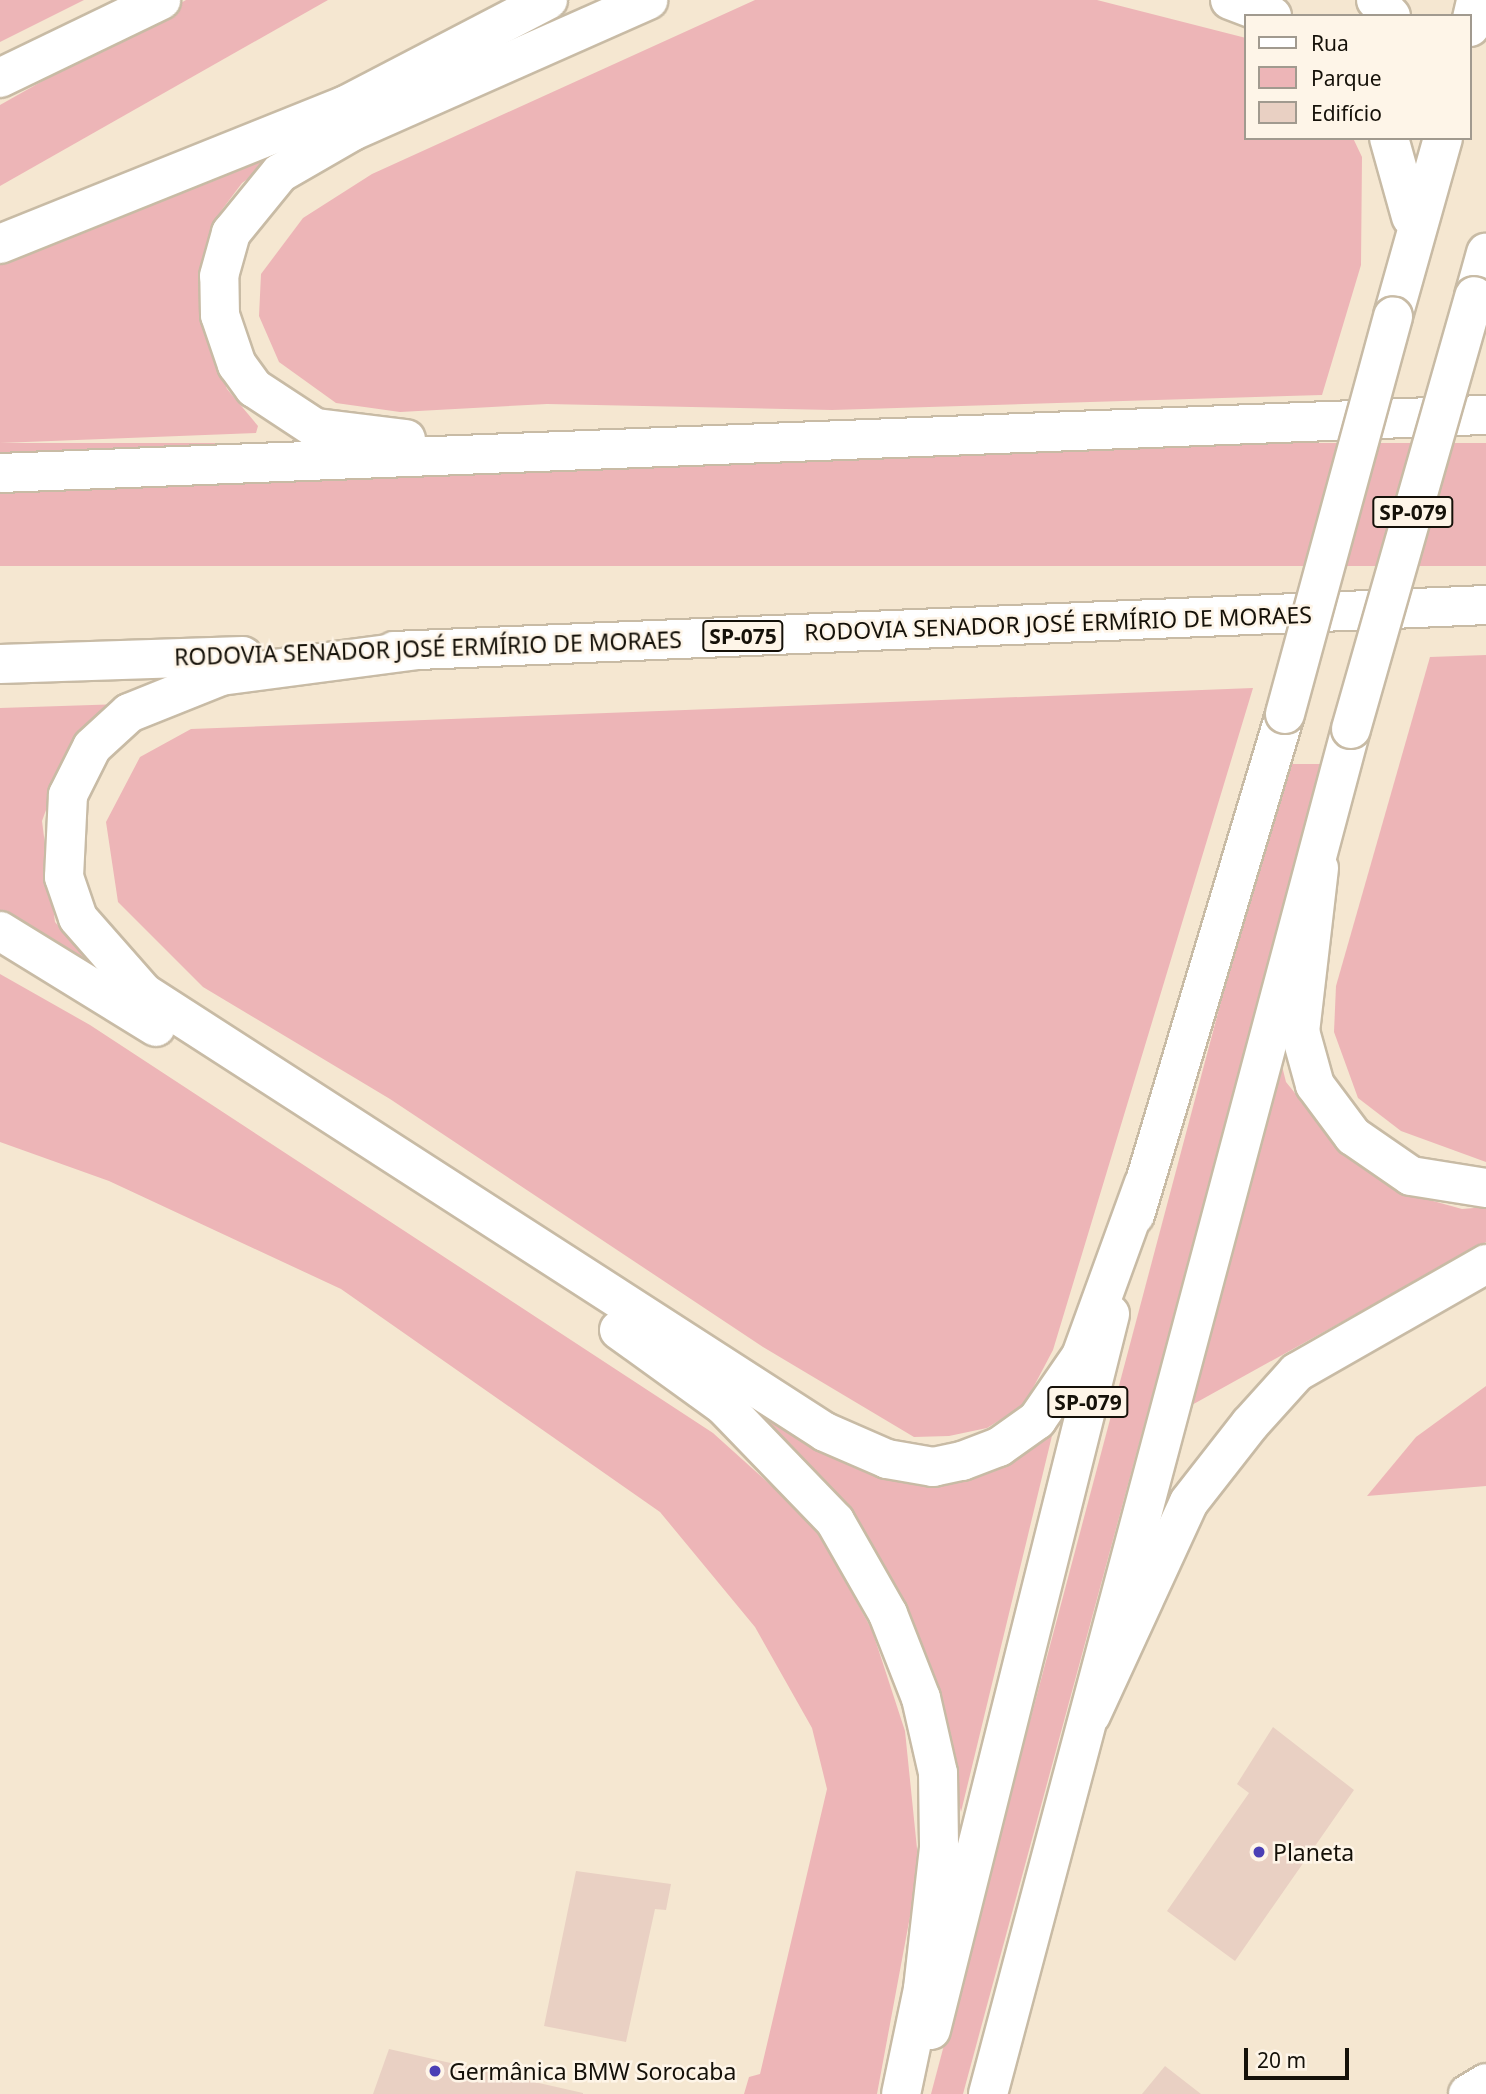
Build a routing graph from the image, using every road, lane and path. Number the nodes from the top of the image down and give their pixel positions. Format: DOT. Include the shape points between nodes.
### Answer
graph roads {
  1 [pos="161,0"];
  2 [pos="548,0"];
  3 [pos="648,0"];
  4 [pos="1230,0"];
  5 [pos="1376,0"];
  6 [pos="1476,0"];
  7 [pos="1267,14"];
  8 [pos="1389,14"];
  9 [pos="1472,18"];
  10 [pos="0,78"];
  11 [pos="1390,140"];
  12 [pos="1425,140"];
  13 [pos="1442,140"];
  14 [pos="1411,216"];
  15 [pos="0,244"];
  16 [pos="1486,253"];
  17 [pos="1396,309"];
  18 [pos="1486,415"];
  19 [pos="579,453"];
  20 [pos="0,473"];
  21 [pos="1486,605"];
  22 [pos="418,650"];
  23 [pos="0,664"];
  24 [pos="1319,868"];
  25 [pos="0,931"];
  26 [pos="1144,1182"];
  27 [pos="1486,1188"];
  28 [pos="1486,1264"];
  29 [pos="1091,1715"];
  30 [pos="1486,2082"];
  31 [pos="901,2094"];
  32 [pos="910,2094"];
  33 [pos="988,2094"];
  34 [pos="1468,2094"];
  1 -- 10 [label="main road"];
  2 -- 15 [label="main road" via="344,107"];
  3 -- 19 [label="main road" via="354,131 280,173 231,233 219,276 220,315 237,365 278,408 315,428"];
  4 -- 7 [label="main road"];
  5 -- 8 [label="main road"];
  6 -- 9 [label="main road"];
  11 -- 14 [label="main road"];
  12 -- 14 [label="main road"];
  13 -- 17 [label="main road, SP-079"];
  14 -- 17 [label="main road"];
  16 -- 24 [label="main road, SP-079, bridge" via="1351,729"];
  17 -- 26 [label="main road, SP-079, bridge" via="1285,714"];
  18 -- 19 [label="main road"];
  19 -- 20 [label="main road"];
  21 -- 22 [label="main road, RODOVIA SENADOR JOSÉ ERMÍRIO DE MORAES / SP-075"];
  22 -- 23 [label="main road, RODOVIA SENADOR JOSÉ ERMÍRIO DE MORAES / SP-075"];
  22 -- 26 [label="main road" via="221,676 129,713 92,747 68,795 64,877 78,918 106,957 144,993 770,1398 825,1432 887,1459 933,1466 962,1461 999,1447 1037,1420 1081,1356"];
  24 -- 27 [label="main road" via="1300,1031 1315,1086 1353,1136 1411,1176"];
  24 -- 29 [label="main road, SP-079"];
  25 -- 31 [label="main road" via="533,1267 724,1406 835,1521 888,1614 921,1698 937,1773 938,1861 923,1989"];
  26 -- 32 [label="main road, SP-079"];
  28 -- 29 [label="main road" via="1297,1372 1250,1424 1189,1502"];
  29 -- 33 [label="main road, SP-079"];
  30 -- 34 [label="main road"];
}
